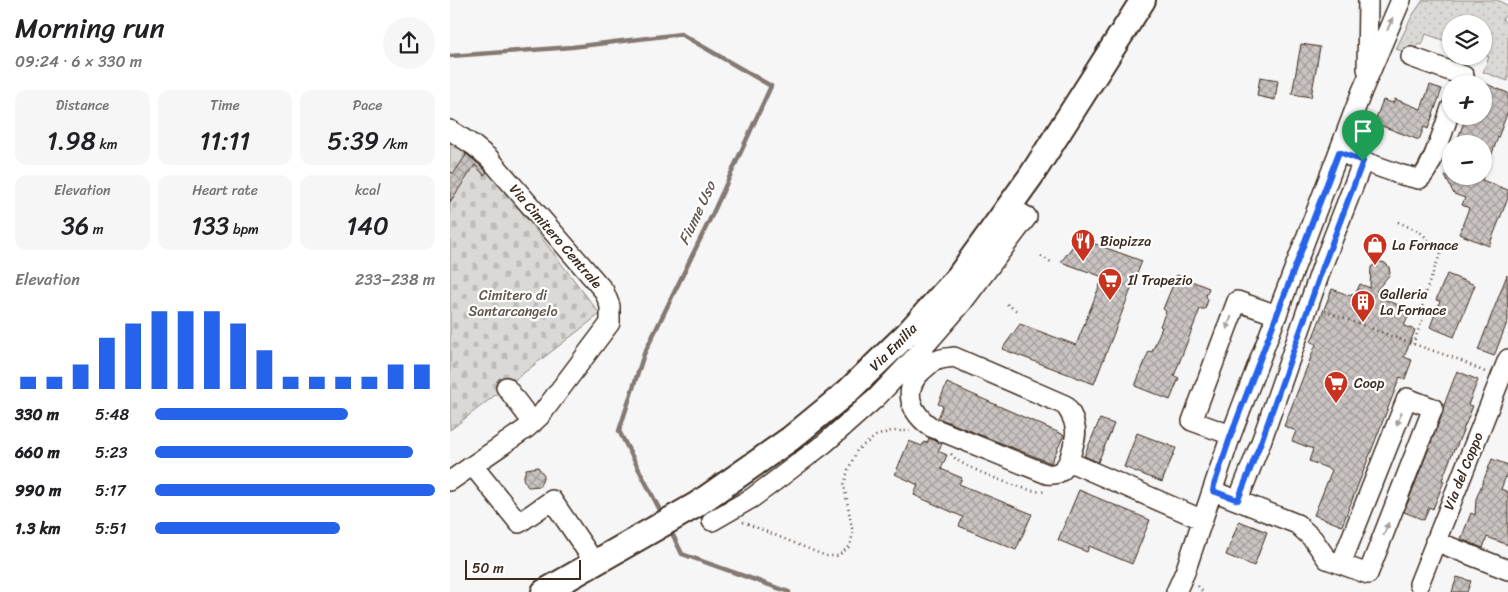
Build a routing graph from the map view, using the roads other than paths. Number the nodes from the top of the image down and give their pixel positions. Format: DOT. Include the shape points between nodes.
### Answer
graph roads {
  1 [pos="1143,0"];
  2 [pos="1368,0"];
  3 [pos="1401,0"];
  4 [pos="1411,57"];
  5 [pos="1461,75"];
  6 [pos="1366,81"];
  7 [pos="1445,125"];
  8 [pos="450,130"];
  9 [pos="1339,152"];
  10 [pos="1363,161"];
  11 [pos="1009,206"];
  12 [pos="1277,316"];
  13 [pos="1502,368"];
  14 [pos="506,387"];
  15 [pos="530,425"];
  16 [pos="1231,435"];
  17 [pos="1070,462"];
  18 [pos="473,466"];
  19 [pos="450,481"];
  20 [pos="1213,491"];
  21 [pos="1238,500"];
  22 [pos="717,518"];
  23 [pos="1203,520"];
  24 [pos="1435,541"];
  25 [pos="604,558"];
  26 [pos="1341,564"];
  27 [pos="1508,570"];
  28 [pos="1418,584"];
  29 [pos="544,592"];
  30 [pos="1176,592"];
  1 -- 11 [label="main road, Via Emilia"];
  2 -- 6 [label="street"];
  6 -- 3 [label="street, one-way"];
  4 -- 5 [label="street"];
  6 -- 9 [label="street"];
  7 -- 10 [label="street" via="1429,167 1419,180"];
  8 -- 15 [label="street, Via Cimitero Centrale" via="489,158 604,291 610,306 610,323"];
  9 -- 10 [label="street"];
  9 -- 12 [label="street"];
  10 -- 21 [label="street"];
  11 -- 22 [label="street" via="1027,217 962,303 915,357 877,397 825,443 752,498"];
  11 -- 25 [label="main road, Via Emilia" via="959,276 908,333 839,399 790,439 696,505"];
  12 -- 16 [label="street"];
  12 -- 16 [label="street, one-way" via="1237,300 1192,421"];
  13 -- 24 [label="street, Via del Coppo"];
  14 -- 15 [label="street"];
  15 -- 18 [label="street, Via Cimitero Centrale"];
  16 -- 20 [label="street"];
  17 -- 17 [label="street" via="1076,429 1065,406 954,357 938,360 918,375 910,395 912,406 932,427 1047,474 1061,472"];
  17 -- 23 [label="street"];
  18 -- 19 [label="street, Via Cimitero Centrale"];
  18 -- 25 [label="street" via="519,523 552,500"];
  20 -- 21 [label="street"];
  20 -- 23 [label="street"];
  21 -- 26 [label="street" via="1297,524 1314,538 1327,559"];
  23 -- 30 [label="street"];
  24 -- 27 [label="street"];
  24 -- 28 [label="street, Via del Coppo"];
  25 -- 29 [label="main road, Via Emilia"];
  26 -- 26 [label="street, one-way" via="1368,574 1433,408 1407,398"];
}
